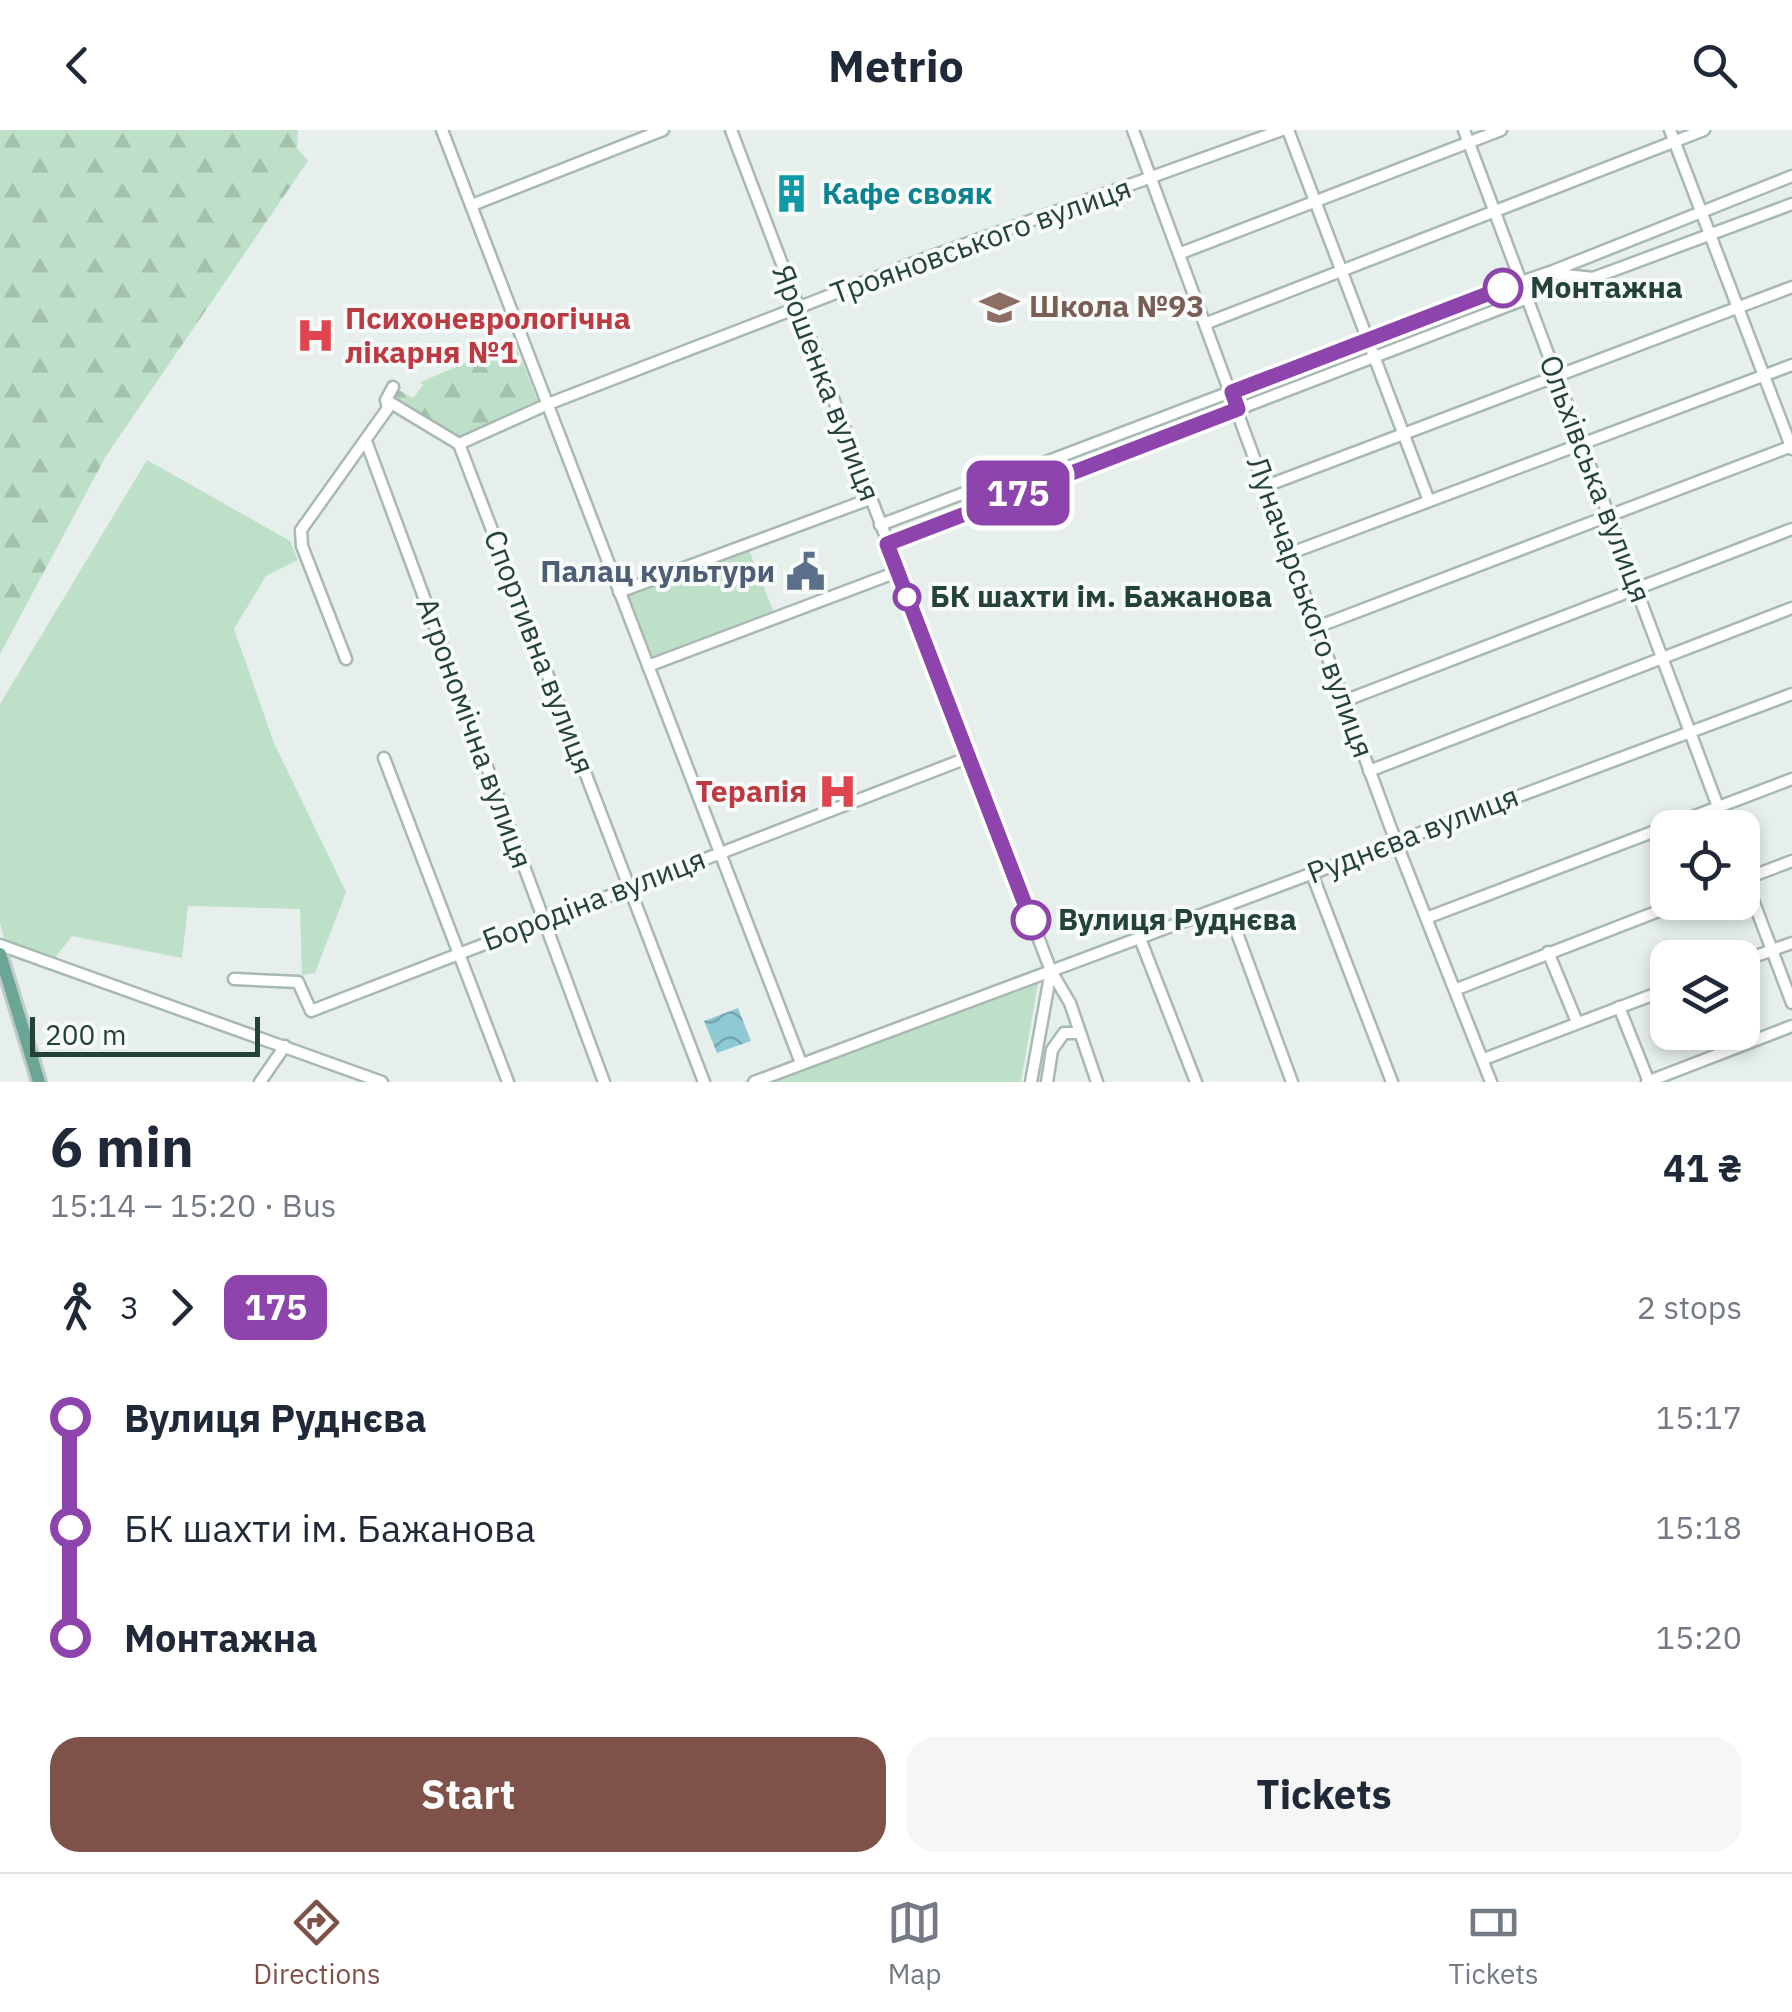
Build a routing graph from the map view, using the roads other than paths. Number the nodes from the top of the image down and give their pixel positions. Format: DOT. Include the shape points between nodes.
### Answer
graph roads {
  1 [pos="442,130"];
  2 [pos="664,130"];
  3 [pos="731,130"];
  4 [pos="1133,130"];
  5 [pos="1285,130"];
  6 [pos="1464,130"];
  7 [pos="1502,130"];
  8 [pos="1704,130"];
  9 [pos="1672,136"];
  10 [pos="1468,142"];
  11 [pos="1153,176"];
  12 [pos="1792,176"];
  13 [pos="1314,202"];
  14 [pos="1792,204"];
  15 [pos="472,205"];
  16 [pos="1494,210"];
  17 [pos="1702,214"];
  18 [pos="1710,236"];
  19 [pos="1181,253"];
  20 [pos="1341,270"];
  21 [pos="1547,273"];
  22 [pos="1522,283"];
  23 [pos="1792,287"];
  24 [pos="1528,298"];
  25 [pos="1736,306"];
  26 [pos="798,309"];
  27 [pos="1207,323"];
  28 [pos="1369,340"];
  29 [pos="1375,356"];
  30 [pos="1792,365"];
  31 [pos="1556,373"];
  32 [pos="1763,376"];
  33 [pos="394,388"];
  34 [pos="1232,392"];
  35 [pos="386,400"];
  36 [pos="548,404"];
  37 [pos="1238,409"];
  38 [pos="1403,432"];
  39 [pos="366,441"];
  40 [pos="1582,443"];
  41 [pos="458,444"];
  42 [pos="1792,447"];
  43 [pos="1266,486"];
  44 [pos="870,499"];
  45 [pos="1429,500"];
  46 [pos="1610,516"];
  47 [pos="880,526"];
  48 [pos="1792,529"];
  49 [pos="887,544"];
  50 [pos="1290,553"];
  51 [pos="897,572"];
  52 [pos="1636,588"];
  53 [pos="619,592"];
  54 [pos="1792,608"];
  55 [pos="1318,627"];
  56 [pos="1662,658"];
  57 [pos="346,659"];
  58 [pos="648,666"];
  59 [pos="1792,694"];
  60 [pos="1344,701"];
  61 [pos="1690,730"];
  62 [pos="384,758"];
  63 [pos="967,758"];
  64 [pos="1370,771"];
  65 [pos="1792,779"];
  66 [pos="1718,806"];
  67 [pos="1719,810"];
  68 [pos="1396,842"];
  69 [pos="720,852"];
  70 [pos="1792,861"];
  71 [pos="1760,871"];
  72 [pos="1312,874"];
  73 [pos="628,886"];
  74 [pos="1227,906"];
  75 [pos="1650,914"];
  76 [pos="1429,917"];
  77 [pos="542,920"];
  78 [pos="1760,920"];
  79 [pos="1139,936"];
  80 [pos="1792,943"];
  81 [pos="0,945"];
  82 [pos="1772,951"];
  83 [pos="458,952"];
  84 [pos="1548,952"];
  85 [pos="0,954"];
  86 [pos="1760,955"];
  87 [pos="1051,971"];
  88 [pos="234,979"];
  89 [pos="1457,990"];
  90 [pos="1650,995"];
  91 [pos="1792,1003"];
  92 [pos="1619,1006"];
  93 [pos="1577,1022"];
  94 [pos="1792,1026"];
  95 [pos="1078,1033"];
  96 [pos="285,1046"];
  97 [pos="1484,1059"];
  98 [pos="801,1063"];
  99 [pos="39,1082"];
  100 [pos="260,1082"];
  101 [pos="382,1082"];
  102 [pos="508,1082"];
  103 [pos="604,1082"];
  104 [pos="704,1082"];
  105 [pos="754,1082"];
  106 [pos="1031,1082"];
  107 [pos="1047,1082"];
  108 [pos="1096,1082"];
  109 [pos="1196,1082"];
  110 [pos="1292,1082"];
  111 [pos="1392,1082"];
  112 [pos="1491,1082"];
  113 [pos="1648,1082"];
  1 -- 15 [label="street"];
  2 -- 15 [label="street"];
  3 -- 26 [label="street, Ярошенка вулиця"];
  4 -- 11 [label="street, Луначарського вулиця"];
  5 -- 11 [label="street, Трояновського вулиця"];
  5 -- 13 [label="street"];
  6 -- 10 [label="street, Ольхівська вулиця"];
  7 -- 10 [label="street"];
  8 -- 9 [label="street"];
  9 -- 16 [label="street"];
  9 -- 17 [label="street"];
  10 -- 13 [label="street"];
  10 -- 16 [label="street, Ольхівська вулиця"];
  11 -- 19 [label="street, Луначарського вулиця"];
  11 -- 26 [label="street, Трояновського вулиця"];
  12 -- 17 [label="street"];
  13 -- 19 [label="street"];
  13 -- 20 [label="street"];
  14 -- 18 [label="street"];
  15 -- 36 [label="street"];
  16 -- 20 [label="street"];
  16 -- 22 [label="street, Ольхівська вулиця"];
  17 -- 18 [label="street"];
  17 -- 21 [label="street"];
  18 -- 21 [label="street" via="1593,278"];
  18 -- 25 [label="street"];
  19 -- 27 [label="street, Луначарського вулиця"];
  20 -- 27 [label="street"];
  20 -- 28 [label="street"];
  21 -- 22 [label="street"];
  22 -- 24 [label="street, Ольхівська вулиця"];
  22 -- 28 [label="street"];
  23 -- 25 [label="street"];
  24 -- 29 [label="street"];
  24 -- 31 [label="street, Ольхівська вулиця"];
  25 -- 31 [label="street"];
  25 -- 32 [label="street"];
  26 -- 36 [label="street, Трояновського вулиця"];
  26 -- 44 [label="street, Ярошенка вулиця"];
  27 -- 34 [label="street, Луначарського вулиця"];
  28 -- 29 [label="street"];
  28 -- 34 [label="street"];
  29 -- 37 [label="street"];
  29 -- 38 [label="street"];
  30 -- 32 [label="street"];
  31 -- 38 [label="street"];
  31 -- 40 [label="street, Ольхівська вулиця"];
  32 -- 40 [label="street"];
  32 -- 42 [label="street"];
  33 -- 35 [label="street"];
  34 -- 37 [label="street, Луначарського вулиця"];
  34 -- 47 [label="street"];
  35 -- 39 [label="street" via="388,408"];
  35 -- 41 [label="street"];
  36 -- 41 [label="street, Трояновського вулиця"];
  36 -- 53 [label="street"];
  37 -- 43 [label="street, Луначарського вулиця"];
  37 -- 49 [label="street"];
  38 -- 43 [label="street"];
  38 -- 45 [label="street"];
  39 -- 57 [label="street" via="301,530"];
  39 -- 77 [label="street, Агрономічна вулиця"];
  40 -- 45 [label="street"];
  40 -- 46 [label="street, Ольхівська вулиця"];
  41 -- 73 [label="street, Спортивна вулиця"];
  42 -- 46 [label="street"];
  43 -- 50 [label="street, Луначарського вулиця"];
  44 -- 47 [label="street, Ярошенка вулиця"];
  44 -- 53 [label="street"];
  45 -- 50 [label="street"];
  46 -- 52 [label="street, Ольхівська вулиця"];
  46 -- 55 [label="street"];
  47 -- 49 [label="street, Ярошенка вулиця"];
  48 -- 52 [label="street"];
  49 -- 51 [label="street, Ярошенка вулиця"];
  50 -- 55 [label="street, Луначарського вулиця"];
  51 -- 58 [label="street"];
  51 -- 63 [label="street, Ярошенка вулиця"];
  52 -- 56 [label="street, Ольхівська вулиця"];
  52 -- 60 [label="street"];
  53 -- 58 [label="street"];
  54 -- 56 [label="street"];
  55 -- 60 [label="street, Луначарського вулиця"];
  56 -- 61 [label="street, Ольхівська вулиця"];
  56 -- 64 [label="street"];
  58 -- 69 [label="street"];
  59 -- 61 [label="street, Руднєва вулиця"];
  60 -- 64 [label="street, Луначарського вулиця"];
  61 -- 66 [label="street, Ольхівська вулиця"];
  61 -- 68 [label="street, Руднєва вулиця"];
  62 -- 83 [label="street"];
  63 -- 69 [label="street, Бородіна вулиця"];
  63 -- 87 [label="street, Ярошенка вулиця"];
  64 -- 68 [label="street, Луначарського вулиця"];
  65 -- 66 [label="street"];
  66 -- 67 [label="street, Ольхівська вулиця"];
  66 -- 76 [label="street"];
  68 -- 72 [label="street, Руднєва вулиця"];
  68 -- 76 [label="street, Луначарського вулиця"];
  69 -- 73 [label="street, Бородіна вулиця"];
  69 -- 98 [label="street"];
  70 -- 71 [label="street"];
  72 -- 74 [label="street, Руднєва вулиця"];
  72 -- 111 [label="street"];
  73 -- 77 [label="street, Бородіна вулиця"];
  73 -- 104 [label="street, Спортивна вулиця"];
  74 -- 79 [label="street, Руднєва вулиця"];
  74 -- 110 [label="street"];
  75 -- 84 [label="street"];
  76 -- 89 [label="street, Луначарського вулиця"];
  77 -- 83 [label="street, Бородіна вулиця"];
  77 -- 103 [label="street, Агрономічна вулиця"];
  78 -- 82 [label="street"];
  79 -- 87 [label="street, Руднєва вулиця"];
  79 -- 109 [label="street"];
  80 -- 82 [label="street"];
  81 -- 96 [label="street"];
  82 -- 86 [label="street"];
  82 -- 91 [label="street"];
  83 -- 88 [label="street, Бородіна вулиця" via="312,1011 298,982"];
  83 -- 102 [label="street"];
  84 -- 89 [label="street"];
  84 -- 93 [label="street"];
  85 -- 99 [label="main road"];
  87 -- 95 [label="street, Ярошенка вулиця" via="1064,988"];
  87 -- 98 [label="street, Руднєва вулиця"];
  87 -- 106 [label="street"];
  89 -- 97 [label="street, Луначарського вулиця"];
  90 -- 92 [label="street"];
  92 -- 93 [label="street"];
  92 -- 113 [label="street"];
  93 -- 97 [label="street"];
  94 -- 113 [label="street"];
  95 -- 107 [label="street" via="1057,1039"];
  95 -- 108 [label="street, Ярошенка вулиця"];
  96 -- 100 [label="street"];
  96 -- 101 [label="street"];
  97 -- 112 [label="street, Луначарського вулиця"];
  98 -- 105 [label="street, Руднєва вулиця"];
}
